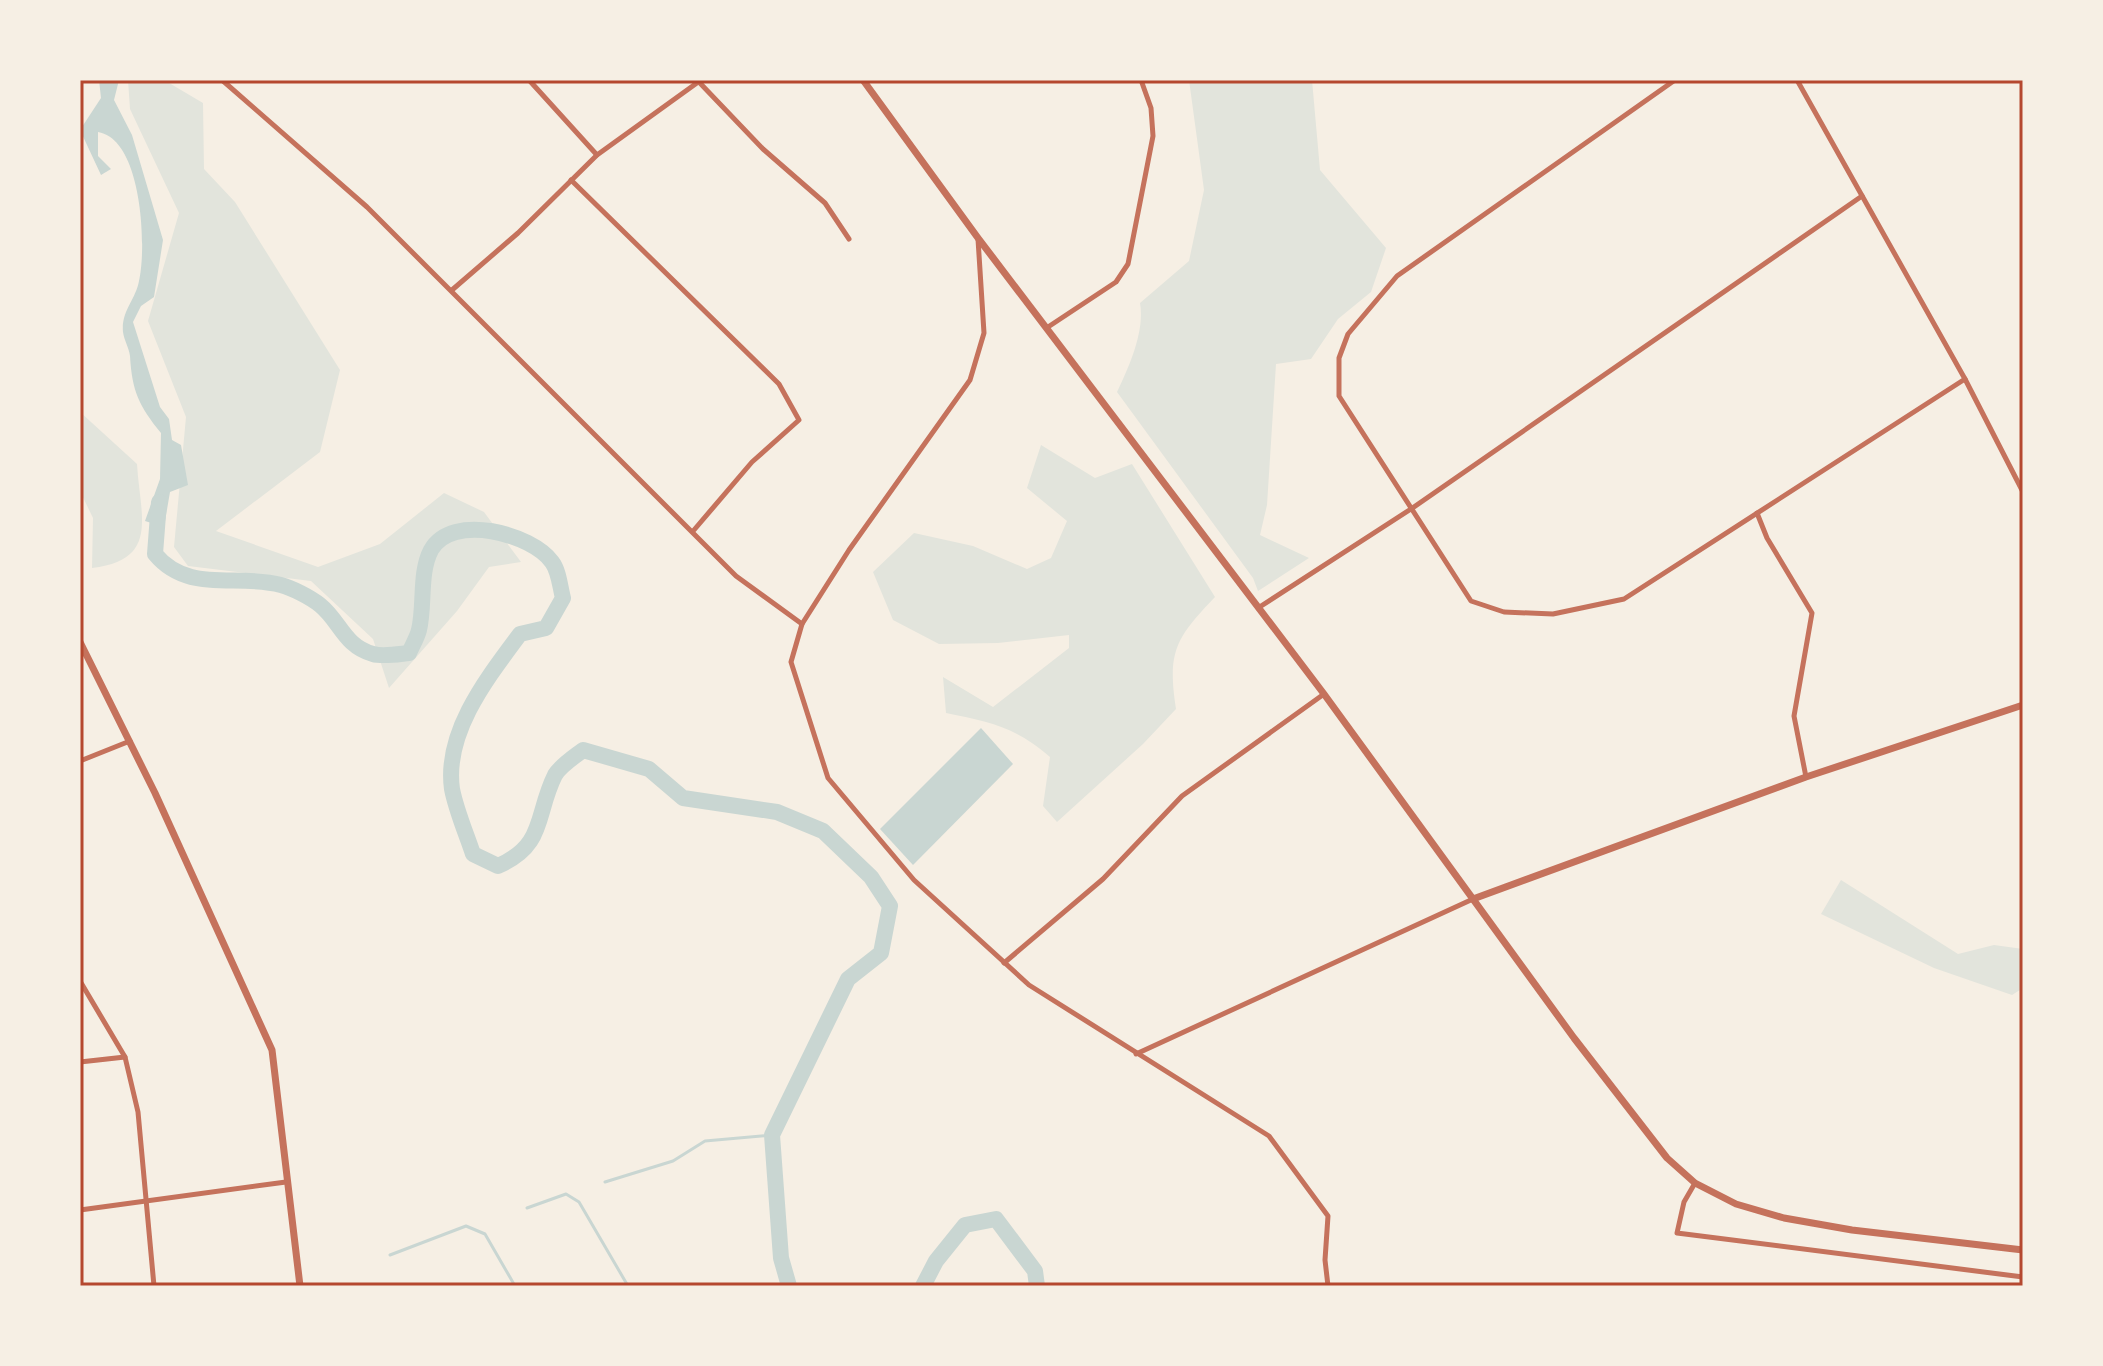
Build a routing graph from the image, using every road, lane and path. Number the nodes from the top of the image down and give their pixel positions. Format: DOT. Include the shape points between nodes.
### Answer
graph roads {
  1 [pos="222,80"];
  2 [pos="529,80"];
  3 [pos="863,80"];
  4 [pos="1141,80"];
  5 [pos="1675,80"];
  6 [pos="1797,80"];
  7 [pos="699,81"];
  8 [pos="597,155"];
  9 [pos="571,180"];
  10 [pos="1862,196"];
  11 [pos="978,238"];
  12 [pos="849,239"];
  13 [pos="452,290"];
  14 [pos="1048,327"];
  15 [pos="1965,379"];
  16 [pos="2023,492"];
  17 [pos="1411,509"];
  18 [pos="1757,513"];
  19 [pos="694,530"];
  20 [pos="1257,609"];
  21 [pos="802,624"];
  22 [pos="80,642"];
  23 [pos="1324,694"];
  24 [pos="2023,705"];
  25 [pos="130,741"];
  26 [pos="80,761"];
  27 [pos="1806,777"];
  28 [pos="1473,899"];
  29 [pos="1004,963"];
  30 [pos="80,981"];
  31 [pos="1135,1054"];
  32 [pos="125,1057"];
  33 [pos="80,1062"];
  34 [pos="286,1182"];
  35 [pos="1695,1183"];
  36 [pos="145,1202"];
  37 [pos="80,1210"];
  38 [pos="2023,1250"];
  39 [pos="2023,1277"];
  40 [pos="154,1286"];
  41 [pos="300,1286"];
  42 [pos="1328,1286"];
  1 -- 13 [label="street"];
  2 -- 8 [label="street"];
  3 -- 11 [label="street"];
  4 -- 14 [label="street" via="1153,136 1128,264 1116,282"];
  5 -- 17 [label="street" via="1397,276 1348,334 1339,358 1339,396"];
  6 -- 10 [label="street"];
  7 -- 8 [label="street"];
  7 -- 12 [label="street" via="763,149 825,203"];
  8 -- 9 [label="street"];
  9 -- 13 [label="street"];
  9 -- 19 [label="street" via="779,384 799,420 752,462"];
  10 -- 15 [label="street"];
  10 -- 17 [label="street"];
  11 -- 14 [label="street"];
  11 -- 21 [label="street" via="984,333 970,380"];
  13 -- 19 [label="street"];
  14 -- 20 [label="street"];
  15 -- 16 [label="street"];
  15 -- 18 [label="street"];
  17 -- 18 [label="street" via="1471,601 1504,612 1553,614 1624,599"];
  17 -- 20 [label="street"];
  18 -- 27 [label="street" via="1812,613 1794,716"];
  19 -- 21 [label="street" via="736,576"];
  20 -- 23 [label="street"];
  21 -- 29 [label="street" via="791,662 828,778 914,880"];
  22 -- 25 [label="street"];
  23 -- 28 [label="street"];
  23 -- 29 [label="street" via="1182,796 1103,879"];
  24 -- 27 [label="street"];
  25 -- 26 [label="street"];
  25 -- 34 [label="street" via="263,1023 278,1078"];
  27 -- 28 [label="street"];
  28 -- 31 [label="street"];
  28 -- 35 [label="street" via="1667,1158"];
  29 -- 31 [label="street"];
  30 -- 32 [label="street"];
  31 -- 42 [label="street" via="1269,1136 1328,1216"];
  32 -- 33 [label="street"];
  32 -- 36 [label="street" via="138,1112"];
  34 -- 36 [label="street"];
  34 -- 41 [label="street"];
  35 -- 38 [label="street" via="1736,1204 1784,1218"];
  35 -- 39 [label="street" via="1677,1233"];
  36 -- 37 [label="street"];
  36 -- 40 [label="street"];
}
